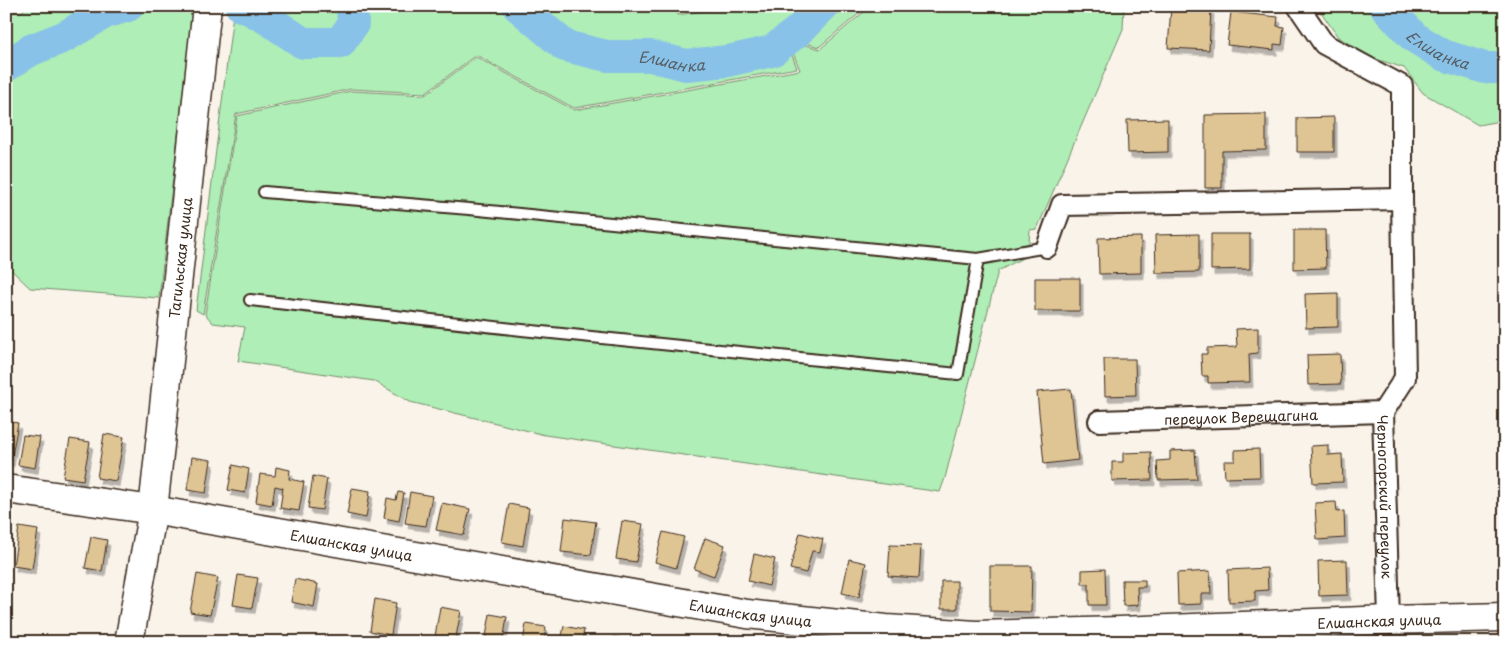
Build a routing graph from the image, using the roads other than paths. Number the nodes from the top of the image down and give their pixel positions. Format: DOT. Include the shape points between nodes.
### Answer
graph roads {
  1 [pos="207,6"];
  2 [pos="1298,6"];
  3 [pos="264,192"];
  4 [pos="1402,199"];
  5 [pos="1047,247"];
  6 [pos="978,258"];
  7 [pos="250,300"];
  8 [pos="1383,412"];
  9 [pos="1099,421"];
  10 [pos="6,489"];
  11 [pos="153,510"];
  12 [pos="1505,616"];
  13 [pos="1388,620"];
  14 [pos="885,636"];
  15 [pos="129,642"];
  1 -- 11 [label="main road, Тагильская улица"];
  2 -- 4 [label="street, Черногорский переулок" via="1324,44 1402,86"];
  3 -- 6 [label="lane"];
  4 -- 5 [label="street" via="1062,205"];
  4 -- 8 [label="street, Черногорский переулок" via="1405,378"];
  5 -- 6 [label="lane"];
  6 -- 7 [label="lane" via="958,374"];
  8 -- 9 [label="street, переулок Верещагина"];
  8 -- 13 [label="street, Черногорский переулок"];
  10 -- 11 [label="main road, Елшанская улица"];
  11 -- 14 [label="main road, Елшанская улица"];
  11 -- 15 [label="main road, Тагильская улица"];
  12 -- 13 [label="main road, Елшанская улица"];
  13 -- 14 [label="main road, Елшанская улица"];
}
